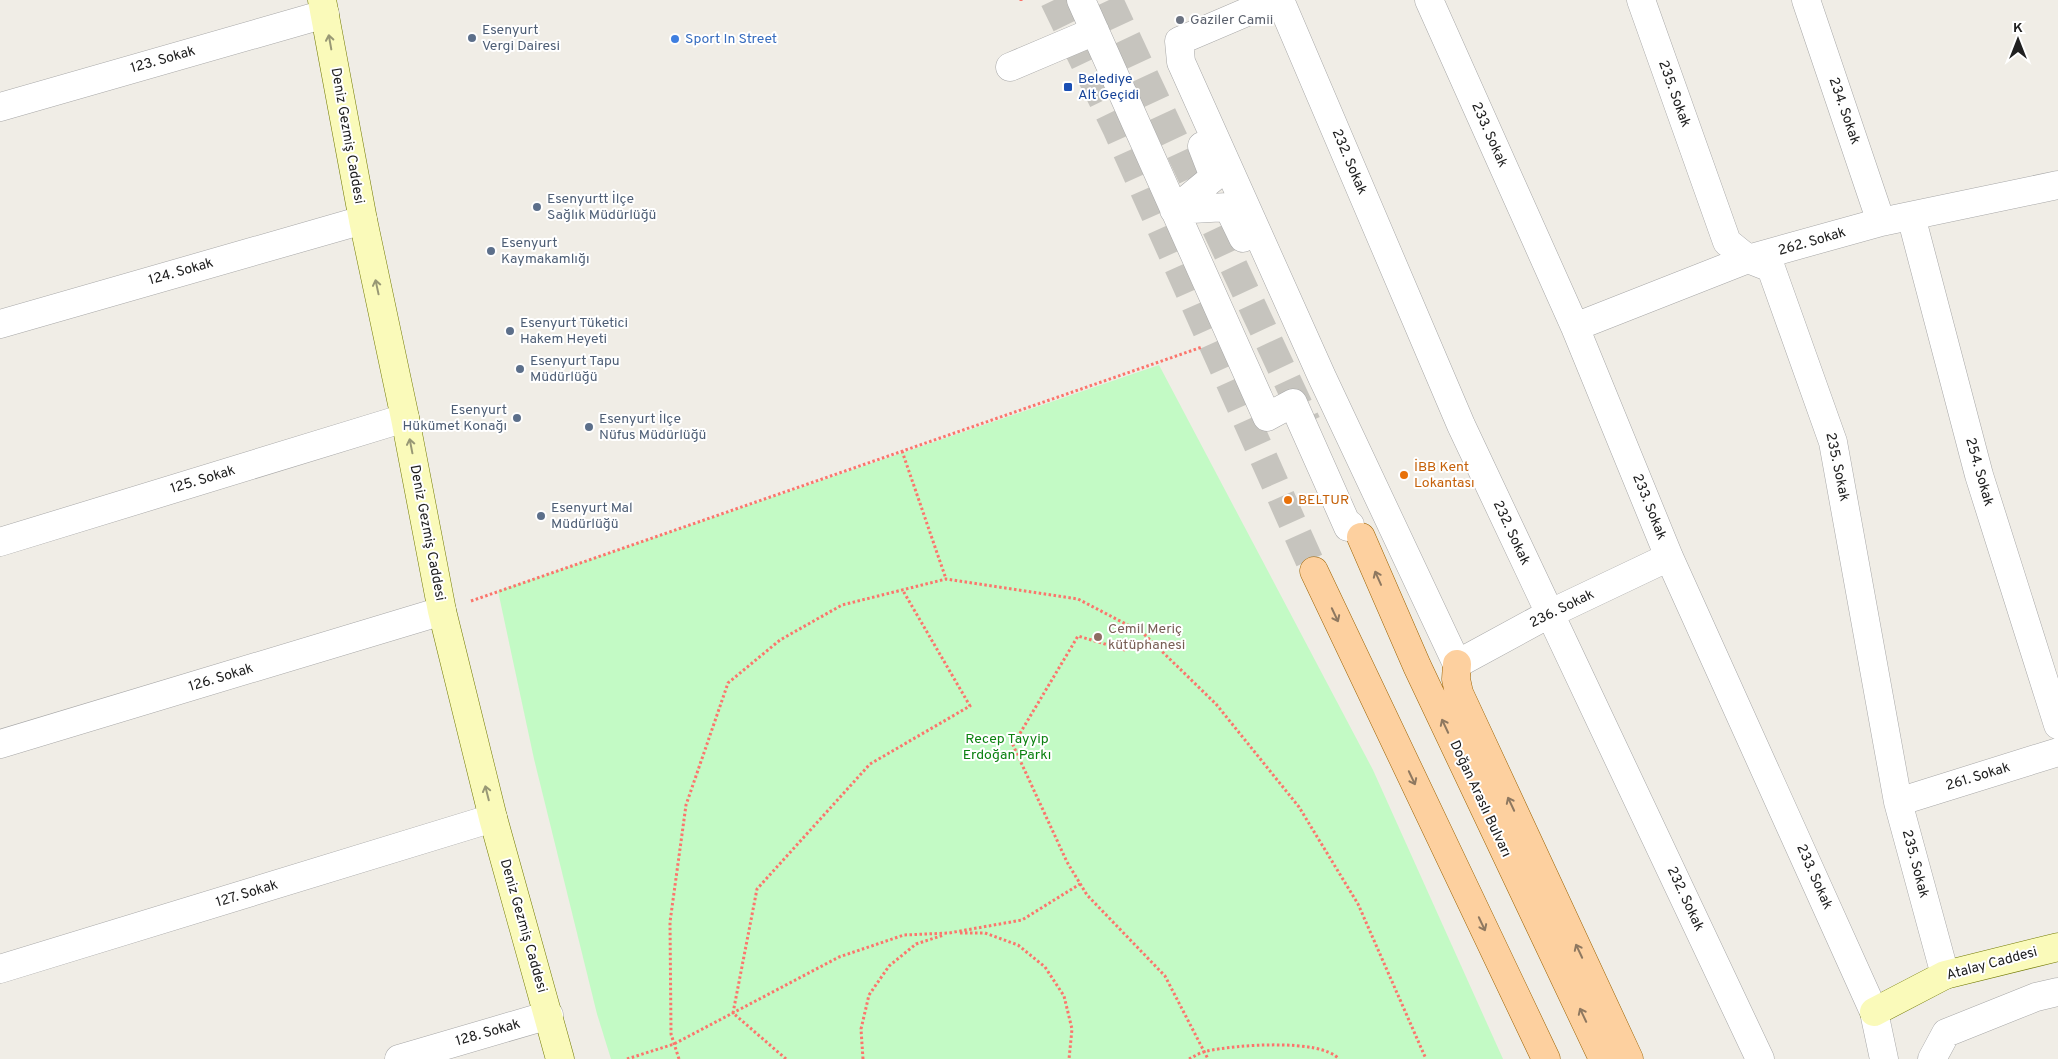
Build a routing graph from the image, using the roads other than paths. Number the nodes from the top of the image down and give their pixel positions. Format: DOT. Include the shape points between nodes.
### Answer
graph roads {
  1 [pos="1081,0"];
  2 [pos="1275,0"];
  3 [pos="1280,0"];
  4 [pos="1429,0"];
  5 [pos="1641,0"];
  6 [pos="1806,0"];
  7 [pos="324,7"];
  8 [pos="1095,31"];
  9 [pos="1179,41"];
  10 [pos="1010,67"];
  11 [pos="0,107"];
  12 [pos="2058,185"];
  13 [pos="1174,210"];
  14 [pos="1910,216"];
  15 [pos="363,220"];
  16 [pos="1881,222"];
  17 [pos="1748,259"];
  18 [pos="0,324"];
  19 [pos="1575,327"];
  20 [pos="1322,377"];
  21 [pos="1287,390"];
  22 [pos="1260,401"];
  23 [pos="405,418"];
  24 [pos="1355,531"];
  25 [pos="0,542"];
  26 [pos="1669,557"];
  27 [pos="1314,571"];
  28 [pos="442,611"];
  29 [pos="1549,614"];
  30 [pos="1457,664"];
  31 [pos="2058,726"];
  32 [pos="0,744"];
  33 [pos="2058,752"];
  34 [pos="1898,802"];
  35 [pos="493,818"];
  36 [pos="2058,946"];
  37 [pos="0,969"];
  38 [pos="1945,974"];
  39 [pos="2058,992"];
  40 [pos="1874,1012"];
  41 [pos="548,1016"];
  42 [pos="399,1059"];
  43 [pos="560,1059"];
  44 [pos="1546,1059"];
  45 [pos="1604,1059"];
  46 [pos="1629,1059"];
  47 [pos="1760,1059"];
  48 [pos="1884,1059"];
  49 [pos="1932,1059"];
  1 -- 8 [label="street"];
  2 -- 9 [label="street"];
  3 -- 29 [label="street, 232. Sokak" via="1461,426"];
  4 -- 19 [label="street, 233. Sokak"];
  5 -- 17 [label="street, 235. Sokak" via="1727,242"];
  6 -- 16 [label="street, 234. Sokak"];
  7 -- 11 [label="street, 123. Sokak"];
  15 -- 7 [label="street, Deniz Gezmiş Caddesi, one-way"];
  8 -- 10 [label="street"];
  8 -- 13 [label="street"];
  9 -- 13 [label="street" via="1166,56 1214,177"];
  9 -- 20 [label="street" via="1181,62"];
  12 -- 14 [label="street, 262. Sokak"];
  13 -- 20 [label="street" via="1228,207 1303,362"];
  13 -- 22 [label="street"];
  14 -- 16 [label="street, 262. Sokak"];
  14 -- 31 [label="street, 254. Sokak" via="1979,475"];
  15 -- 18 [label="street, 124. Sokak"];
  23 -- 15 [label="street, Deniz Gezmiş Caddesi, one-way"];
  16 -- 17 [label="street, 262. Sokak"];
  17 -- 19 [label="street, 262. Sokak"];
  17 -- 34 [label="street, 235. Sokak" via="1771,268 1833,442"];
  19 -- 26 [label="street, 233. Sokak"];
  20 -- 30 [label="street"];
  21 -- 22 [label="street"];
  22 -- 24 [label="street" via="1267,417 1293,403 1348,527"];
  23 -- 25 [label="street, 125. Sokak"];
  28 -- 23 [label="street, Deniz Gezmiş Caddesi, one-way"];
  45 -- 24 [label="main road, Doğan Araslı Bulvarı, one-way"];
  26 -- 29 [label="street, 236. Sokak"];
  26 -- 40 [label="street, 233. Sokak"];
  27 -- 44 [label="main road, one-way"];
  28 -- 32 [label="street, 126. Sokak"];
  35 -- 28 [label="street, Deniz Gezmiş Caddesi, one-way"];
  29 -- 30 [label="street, 236. Sokak"];
  29 -- 47 [label="street, 232. Sokak"];
  46 -- 30 [label="main road, one-way" via="1459,693"];
  33 -- 34 [label="street, 261. Sokak"];
  34 -- 38 [label="street, 235. Sokak"];
  35 -- 37 [label="street, 127. Sokak"];
  35 -- 41 [label="street, Deniz Gezmiş Caddesi"];
  36 -- 38 [label="street, Atalay Caddesi"];
  38 -- 40 [label="street, Atalay Caddesi"];
  39 -- 49 [label="street" via="2036,997 1946,1033"];
  40 -- 48 [label="street, 233. Sokak"];
  41 -- 42 [label="street, 128. Sokak"];
  41 -- 43 [label="street, Deniz Gezmiş Caddesi"];
}
